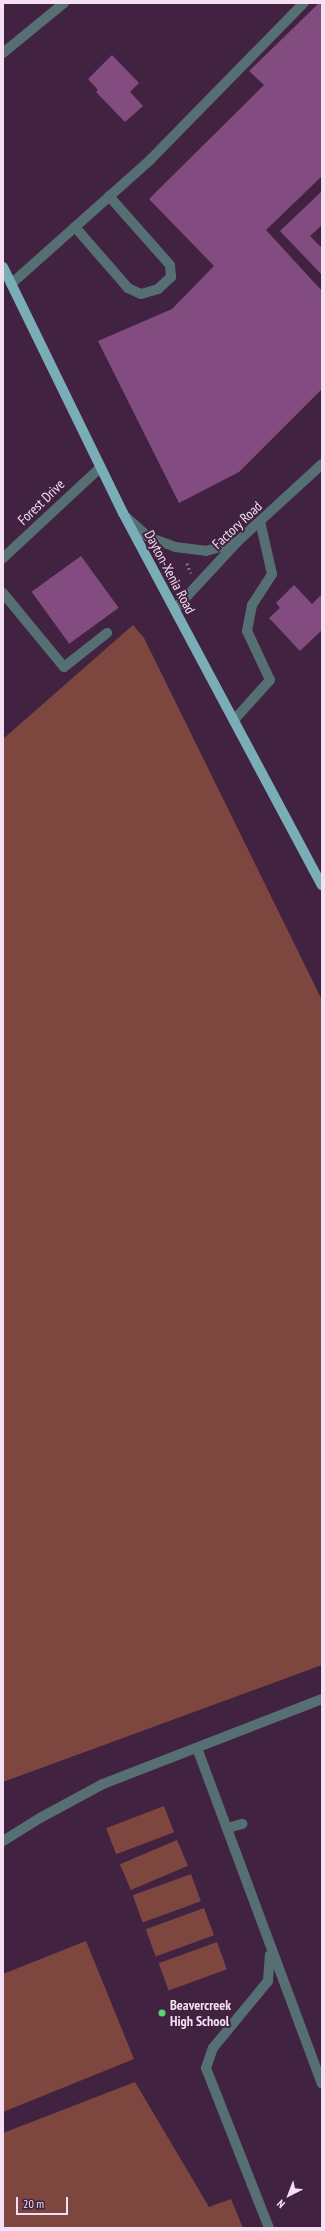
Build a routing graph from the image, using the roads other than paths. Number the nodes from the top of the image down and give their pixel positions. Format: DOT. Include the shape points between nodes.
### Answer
graph roads {
  1 [pos="64,3"];
  2 [pos="304,3"];
  3 [pos="3,53"];
  4 [pos="109,196"];
  5 [pos="75,227"];
  6 [pos="3,267"];
  7 [pos="11,284"];
  8 [pos="322,464"];
  9 [pos="100,468"];
  10 [pos="123,513"];
  11 [pos="260,521"];
  12 [pos="237,542"];
  13 [pos="3,558"];
  14 [pos="3,593"];
  15 [pos="175,609"];
  16 [pos="107,633"];
  17 [pos="234,720"];
  18 [pos="319,869"];
  19 [pos="322,885"];
  20 [pos="322,1699"];
  21 [pos="197,1748"];
  22 [pos="242,1824"];
  23 [pos="227,1828"];
  24 [pos="3,1841"];
  25 [pos="270,1949"];
  26 [pos="322,2084"];
  27 [pos="269,2228"];
  1 -- 3 [label="street"];
  2 -- 4 [label="street" via="150,160"];
  4 -- 5 [label="street"];
  4 -- 5 [label="street" via="170,265 171,277 158,290 141,294 128,288"];
  5 -- 7 [label="street"];
  6 -- 7 [label="main road, Dayton-Xenia Road"];
  7 -- 9 [label="main road, Dayton-Xenia Road"];
  8 -- 11 [label="street, Factory Road"];
  9 -- 10 [label="main road, Dayton-Xenia Road"];
  9 -- 13 [label="street, Forest Drive"];
  10 -- 12 [label="street" via="148,538 175,547 206,551"];
  10 -- 15 [label="main road, Dayton-Xenia Road"];
  11 -- 12 [label="street, Factory Road"];
  11 -- 17 [label="street" via="272,574 252,605 247,631 270,680"];
  12 -- 15 [label="street, Factory Road"];
  14 -- 16 [label="street" via="64,667"];
  15 -- 17 [label="main road, Dayton-Xenia Road"];
  17 -- 18 [label="main road, Dayton-Xenia Road"];
  18 -- 19 [label="main road, Dayton-Xenia Road"];
  20 -- 21 [label="street"];
  21 -- 23 [label="street"];
  21 -- 24 [label="street" via="103,1784"];
  22 -- 23 [label="street"];
  23 -- 25 [label="street"];
  25 -- 26 [label="street"];
  25 -- 27 [label="street" via="268,1981 214,2048 206,2068"];
}
